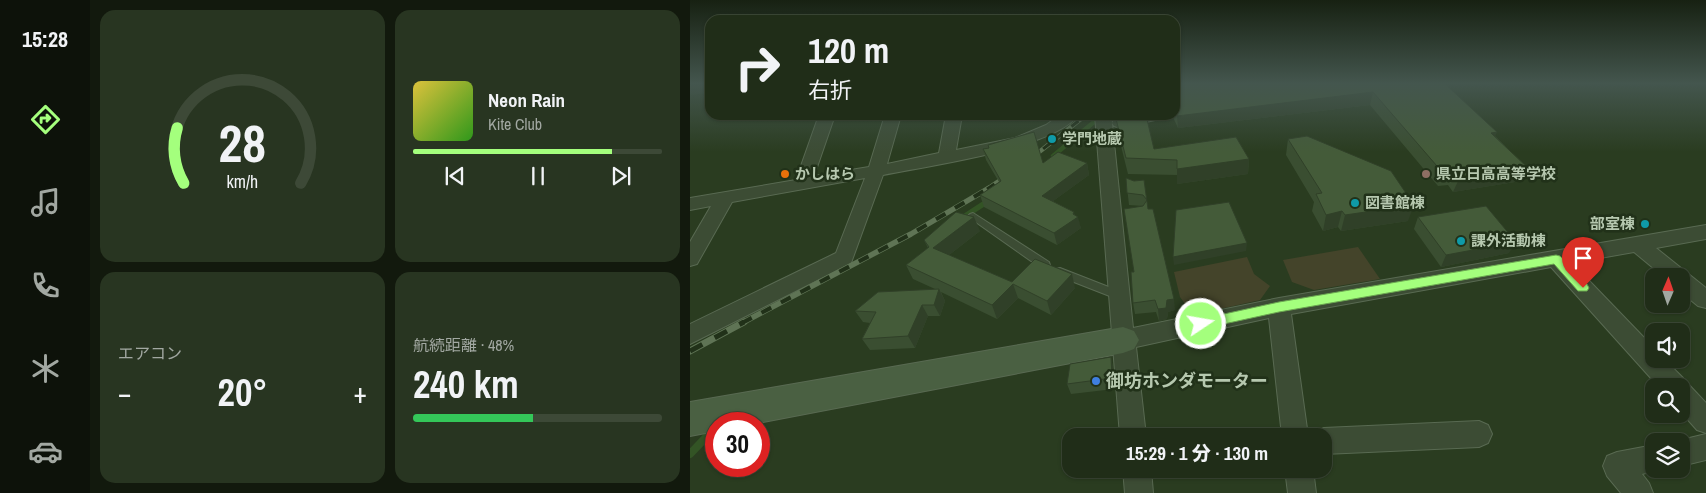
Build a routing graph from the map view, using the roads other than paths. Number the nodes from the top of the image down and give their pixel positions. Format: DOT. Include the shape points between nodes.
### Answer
graph roads {
  1 [pos="825,120"];
  2 [pos="891,120"];
  3 [pos="953,120"];
  4 [pos="1063,120"];
  5 [pos="1104,120"];
  6 [pos="947,157"];
  7 [pos="876,171"];
  8 [pos="803,184"];
  9 [pos="725,198"];
  10 [pos="690,204"];
  11 [pos="973,216"];
  12 [pos="1706,232"];
  13 [pos="1639,245"];
  14 [pos="690,259"];
  15 [pos="1556,259"];
  16 [pos="1667,268"];
  17 [pos="1690,287"];
  18 [pos="1120,296"];
  19 [pos="1706,300"];
  20 [pos="1279,307"];
  21 [pos="690,335"];
  22 [pos="1123,340"];
  23 [pos="1667,378"];
  24 [pos="1690,404"];
  25 [pos="690,418"];
  26 [pos="1706,421"];
  27 [pos="1132,428"];
  28 [pos="1294,428"];
  29 [pos="1479,434"];
  30 [pos="1332,441"];
  31 [pos="1706,448"];
  32 [pos="1690,451"];
  33 [pos="1645,460"];
  34 [pos="1138,478"];
  35 [pos="1300,478"];
  36 [pos="1139,493"];
  37 [pos="1302,493"];
  38 [pos="1639,493"];
  1 -- 8 [label="street"];
  2 -- 7 [label="street"];
  3 -- 6 [label="street"];
  4 -- 6 [label="street" via="1019,142"];
  5 -- 18 [label="street" via="1121,213"];
  6 -- 7 [label="street"];
  7 -- 8 [label="street"];
  7 -- 21 [label="street" via="844,258"];
  8 -- 9 [label="street"];
  9 -- 10 [label="street"];
  9 -- 14 [label="street"];
  11 -- 18 [label="lane" via="1048,268"];
  12 -- 13 [label="street"];
  13 -- 15 [label="street"];
  13 -- 16 [label="street"];
  15 -- 20 [label="street"];
  15 -- 23 [label="street"];
  17 -- 19 [label="street"];
  18 -- 22 [label="street"];
  20 -- 22 [label="street"];
  20 -- 28 [label="street"];
  22 -- 25 [label="street"];
  22 -- 27 [label="street"];
  24 -- 26 [label="street"];
  29 -- 30 [label="street"];
  31 -- 32 [label="street"];
  33 -- 38 [label="street" via="1617,466"];
  34 -- 36 [label="street"];
  35 -- 37 [label="street"];
}
